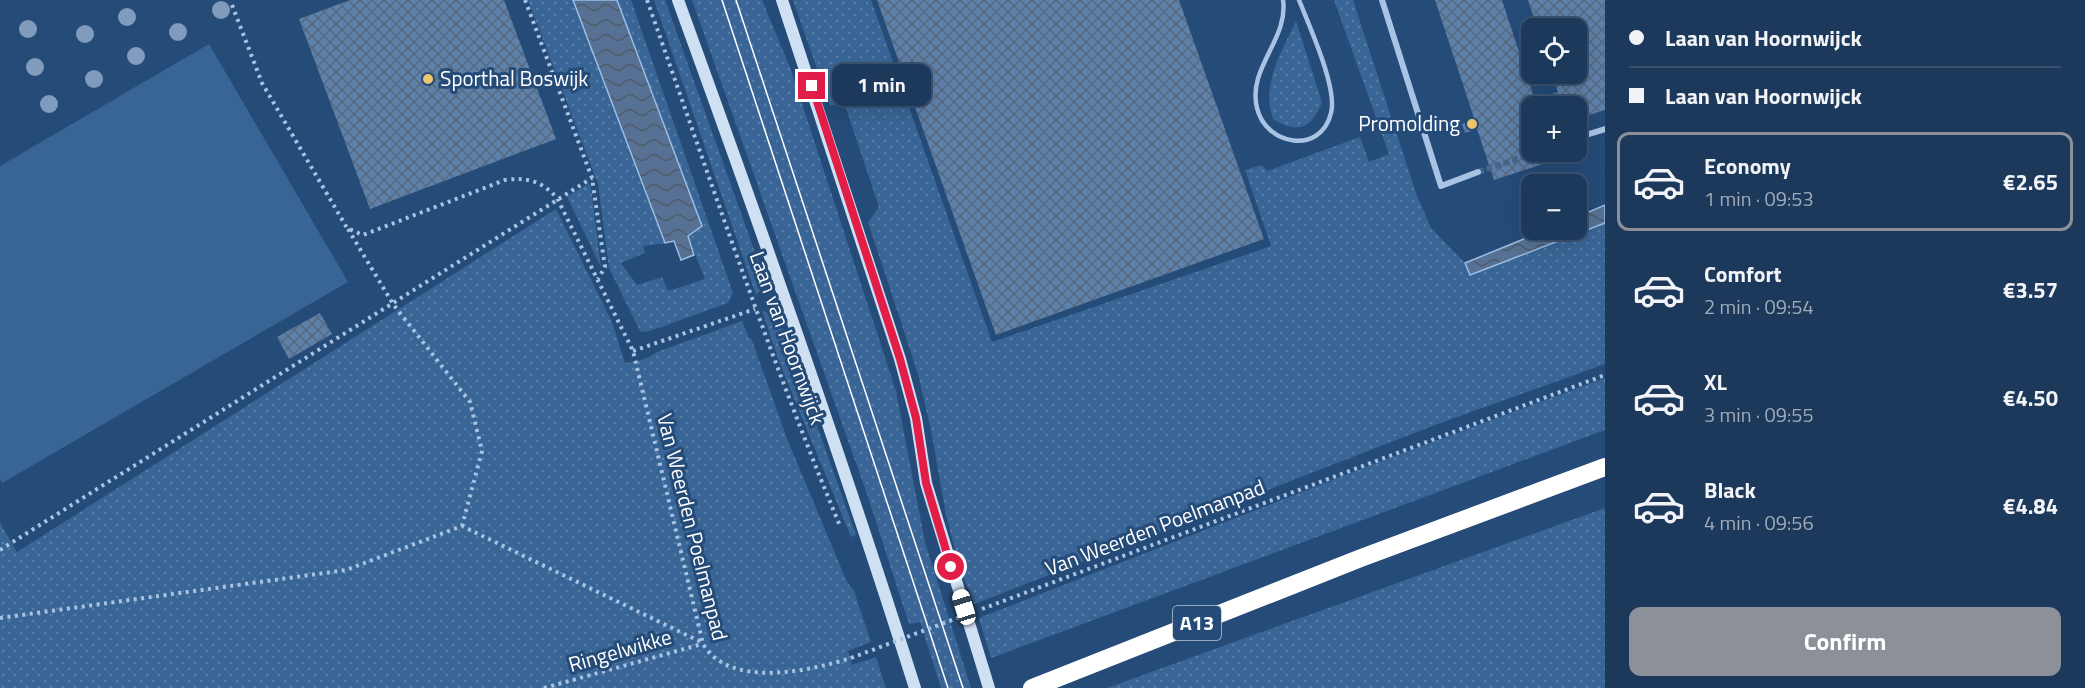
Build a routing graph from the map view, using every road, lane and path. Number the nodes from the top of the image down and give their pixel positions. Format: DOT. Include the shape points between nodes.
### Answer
graph roads {
  1 [pos="525,0"];
  2 [pos="647,0"];
  3 [pos="678,0"];
  4 [pos="782,0"];
  5 [pos="1283,0"];
  6 [pos="1299,0"];
  7 [pos="1382,0"];
  8 [pos="232,5"];
  9 [pos="1605,129"];
  10 [pos="1587,135"];
  11 [pos="1478,172"];
  12 [pos="592,177"];
  13 [pos="556,198"];
  14 [pos="348,228"];
  15 [pos="598,279"];
  16 [pos="393,304"];
  17 [pos="755,309"];
  18 [pos="633,351"];
  19 [pos="1605,375"];
  20 [pos="1605,467"];
  21 [pos="462,526"];
  22 [pos="841,529"];
  23 [pos="0,550"];
  24 [pos="0,618"];
  25 [pos="879,636"];
  26 [pos="703,644"];
  27 [pos="886,657"];
  28 [pos="544,688"];
  29 [pos="915,688"];
  30 [pos="990,688"];
  31 [pos="1032,688"];
  1 -- 12 [label="path"];
  2 -- 17 [label="path, Laan van Hoornwijck"];
  3 -- 29 [label="main road, Laan van Hoornwijck" via="749,195"];
  4 -- 30 [label="main road" via="900,359 916,418 926,483"];
  5 -- 6 [label="lane" via="1282,24 1260,68 1255,88 1257,108 1263,123 1274,134 1288,142 1299,142 1320,132 1332,113 1332,101 1322,59"];
  7 -- 11 [label="street" via="1441,186"];
  8 -- 14 [label="path" via="262,83"];
  9 -- 10 [label="street"];
  12 -- 13 [label="path"];
  12 -- 15 [label="path" via="605,267"];
  13 -- 14 [label="path, Van Weerden Poelmanpad" via="535,181 505,180 363,235"];
  13 -- 15 [label="path, Van Weerden Poelmanpad"];
  13 -- 16 [label="path"];
  14 -- 16 [label="path"];
  15 -- 18 [label="path, Van Weerden Poelmanpad"];
  16 -- 21 [label="path" via="470,402 482,451"];
  16 -- 23 [label="path"];
  17 -- 18 [label="path"];
  17 -- 22 [label="path, Laan van Hoornwijck"];
  18 -- 26 [label="path, Van Weerden Poelmanpad"];
  19 -- 26 [label="path, Van Weerden Poelmanpad, bridge" via="797,675 766,679 724,671 709,658"];
  20 -- 31 [label="highway, A13"];
  21 -- 24 [label="path" via="346,570"];
  21 -- 26 [label="path"];
  25 -- 27 [label="path"];
  26 -- 28 [label="path, Ringelwikke"];
}
